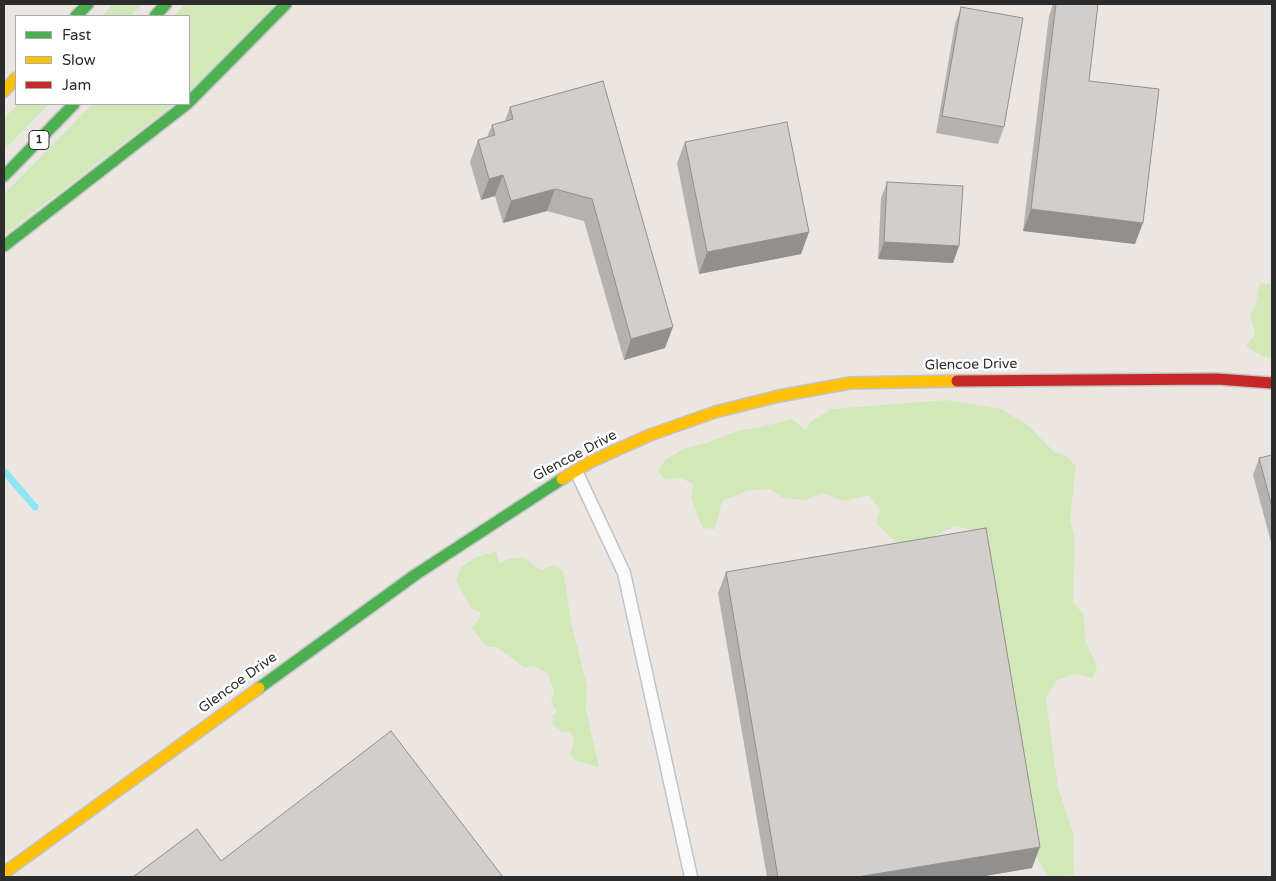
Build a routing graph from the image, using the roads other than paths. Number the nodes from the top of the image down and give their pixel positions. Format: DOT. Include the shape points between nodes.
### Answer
graph roads {
  1 [pos="88,4"];
  2 [pos="166,4"];
  3 [pos="286,4"];
  4 [pos="77,15"];
  5 [pos="156,15"];
  6 [pos="15,79"];
  7 [pos="4,91"];
  8 [pos="190,101"];
  9 [pos="73,105"];
  10 [pos="185,105"];
  11 [pos="4,176"];
  12 [pos="4,246"];
  13 [pos="1272,383"];
  14 [pos="576,471"];
  15 [pos="4,873"];
  16 [pos="691,877"];
  1 -- 4 [label="main road"];
  2 -- 5 [label="main road"];
  3 -- 8 [label="main road"];
  6 -- 7 [label="main road"];
  9 -- 11 [label="main road, 1"];
  10 -- 12 [label="main road"];
  13 -- 14 [label="main road, Glencoe Drive" via="1217,379 1033,379 850,383 715,412 650,435"];
  14 -- 15 [label="main road, Glencoe Drive" via="415,575"];
  14 -- 16 [label="lane" via="624,573"];
}
